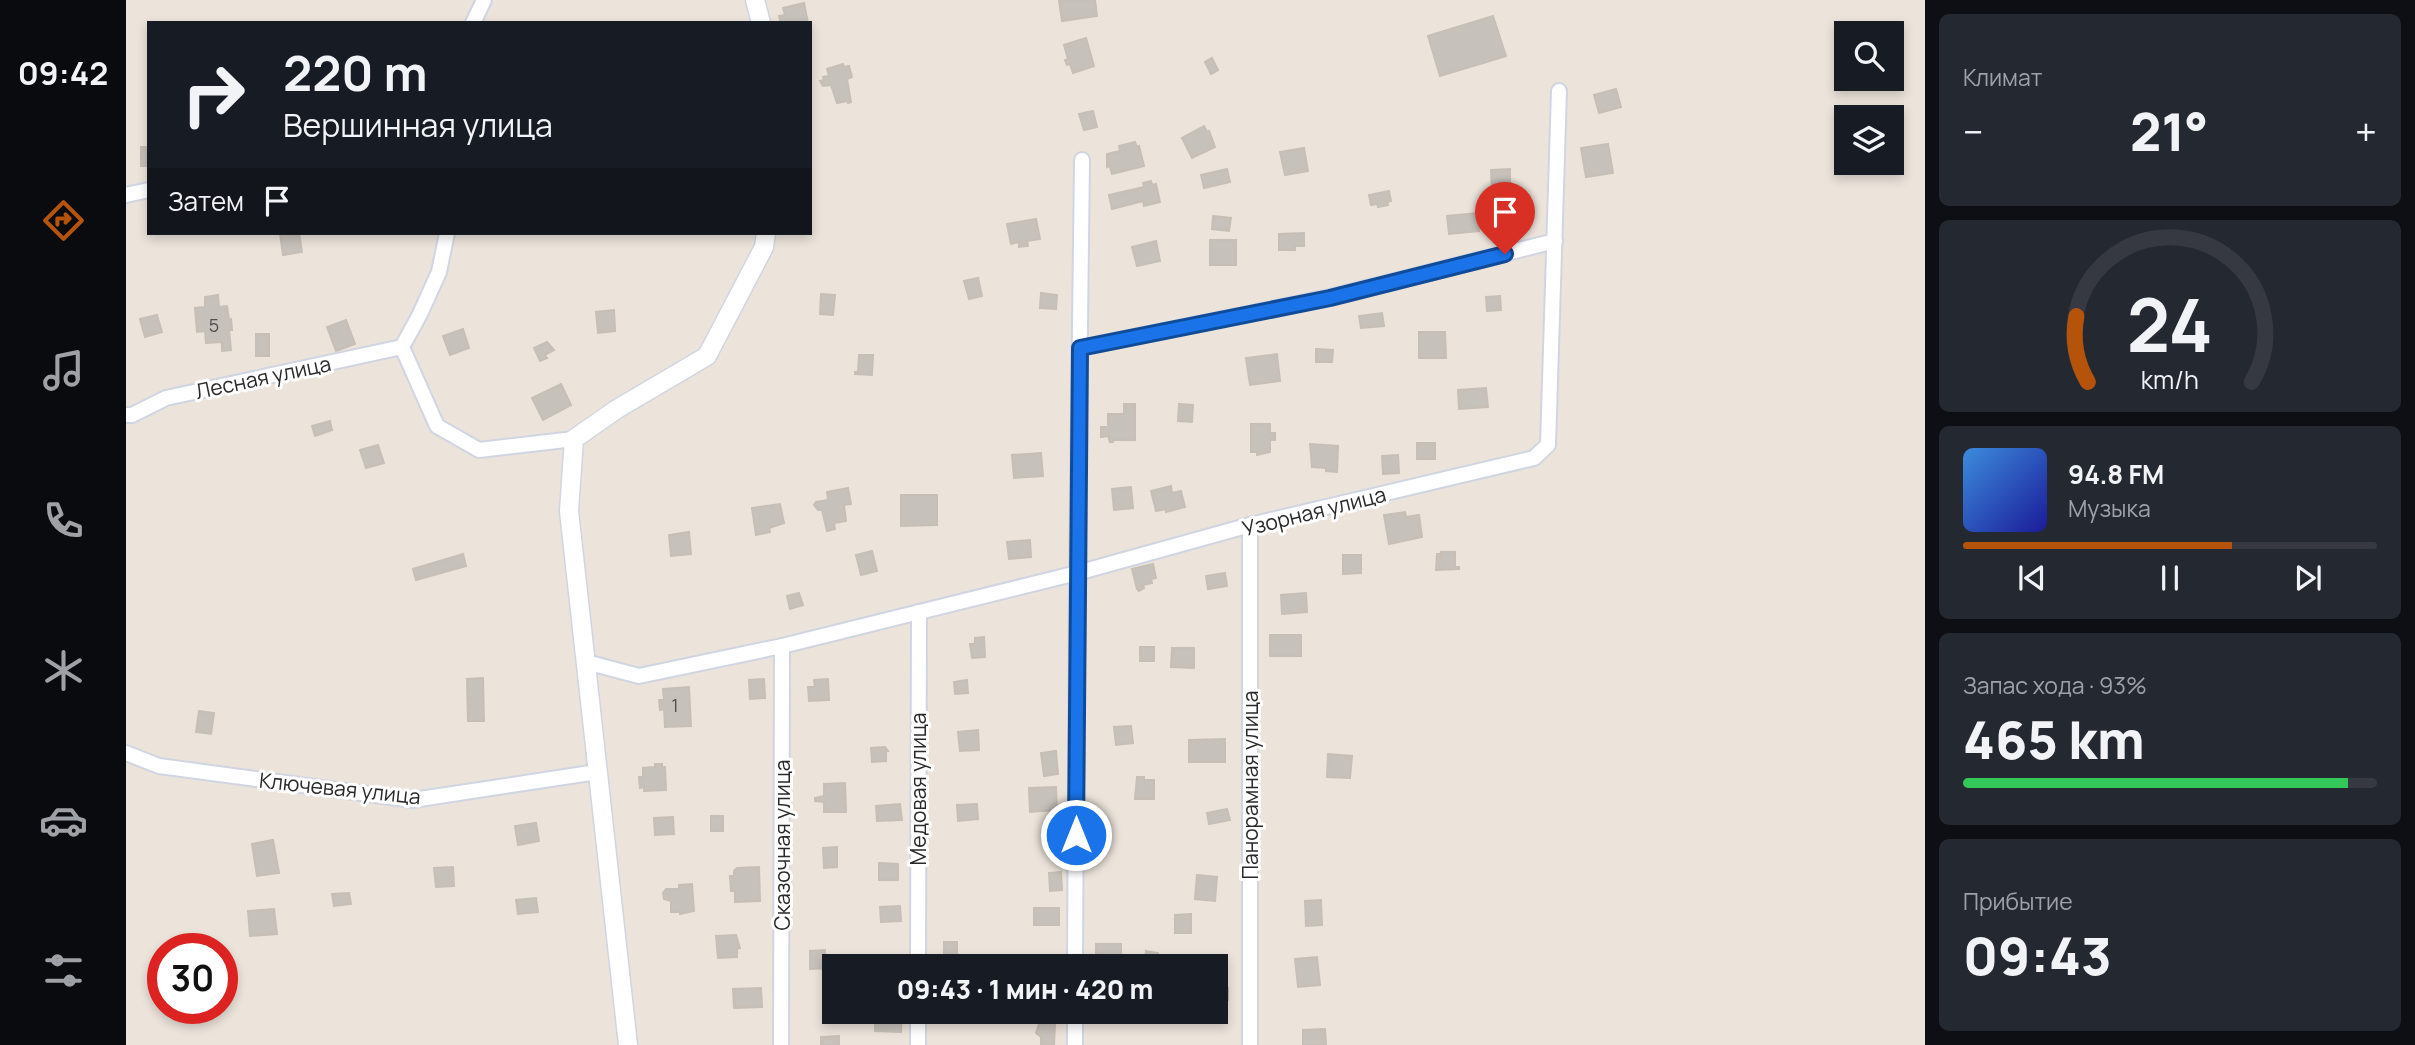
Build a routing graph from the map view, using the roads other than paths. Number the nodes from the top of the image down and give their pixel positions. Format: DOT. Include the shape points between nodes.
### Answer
graph roads {
  1 [pos="484,0"];
  2 [pos="755,0"];
  3 [pos="475,21"];
  4 [pos="760,21"];
  5 [pos="1559,91"];
  6 [pos="1082,160"];
  7 [pos="147,190"];
  8 [pos="126,195"];
  9 [pos="447,235"];
  10 [pos="766,235"];
  11 [pos="1555,241"];
  12 [pos="402,347"];
  13 [pos="1080,348"];
  14 [pos="126,415"];
  15 [pos="574,439"];
  16 [pos="1250,525"];
  17 [pos="1077,573"];
  18 [pos="919,612"];
  19 [pos="782,646"];
  20 [pos="586,663"];
  21 [pos="126,753"];
  22 [pos="597,772"];
  23 [pos="918,954"];
  24 [pos="1075,954"];
  25 [pos="918,1024"];
  26 [pos="1075,1024"];
  27 [pos="628,1045"];
  28 [pos="782,1045"];
  29 [pos="918,1045"];
  30 [pos="1075,1045"];
  31 [pos="1250,1045"];
  1 -- 3 [label="street"];
  2 -- 4 [label="street"];
  5 -- 11 [label="street"];
  6 -- 13 [label="street"];
  7 -- 8 [label="street"];
  9 -- 12 [label="street" via="439,272"];
  10 -- 15 [label="street" via="764,247 707,356"];
  11 -- 13 [label="street" via="1330,298"];
  11 -- 16 [label="street, Узорная улица" via="1548,445 1534,458"];
  12 -- 14 [label="street, Лесная улица" via="166,398"];
  12 -- 15 [label="street" via="437,426 479,450"];
  13 -- 17 [label="street"];
  15 -- 20 [label="street" via="569,511"];
  16 -- 17 [label="street, Узорная улица"];
  16 -- 31 [label="street, Панорамная улица"];
  17 -- 18 [label="street, Узорная улица"];
  17 -- 24 [label="street"];
  18 -- 19 [label="street, Узорная улица"];
  18 -- 23 [label="street, Медовая улица"];
  19 -- 20 [label="street, Узорная улица" via="639,676"];
  19 -- 28 [label="street, Сказочная улица"];
  20 -- 22 [label="street"];
  21 -- 22 [label="street, Ключевая улица" via="159,766 413,800"];
  22 -- 27 [label="street"];
  25 -- 29 [label="street"];
  26 -- 30 [label="street"];
}
